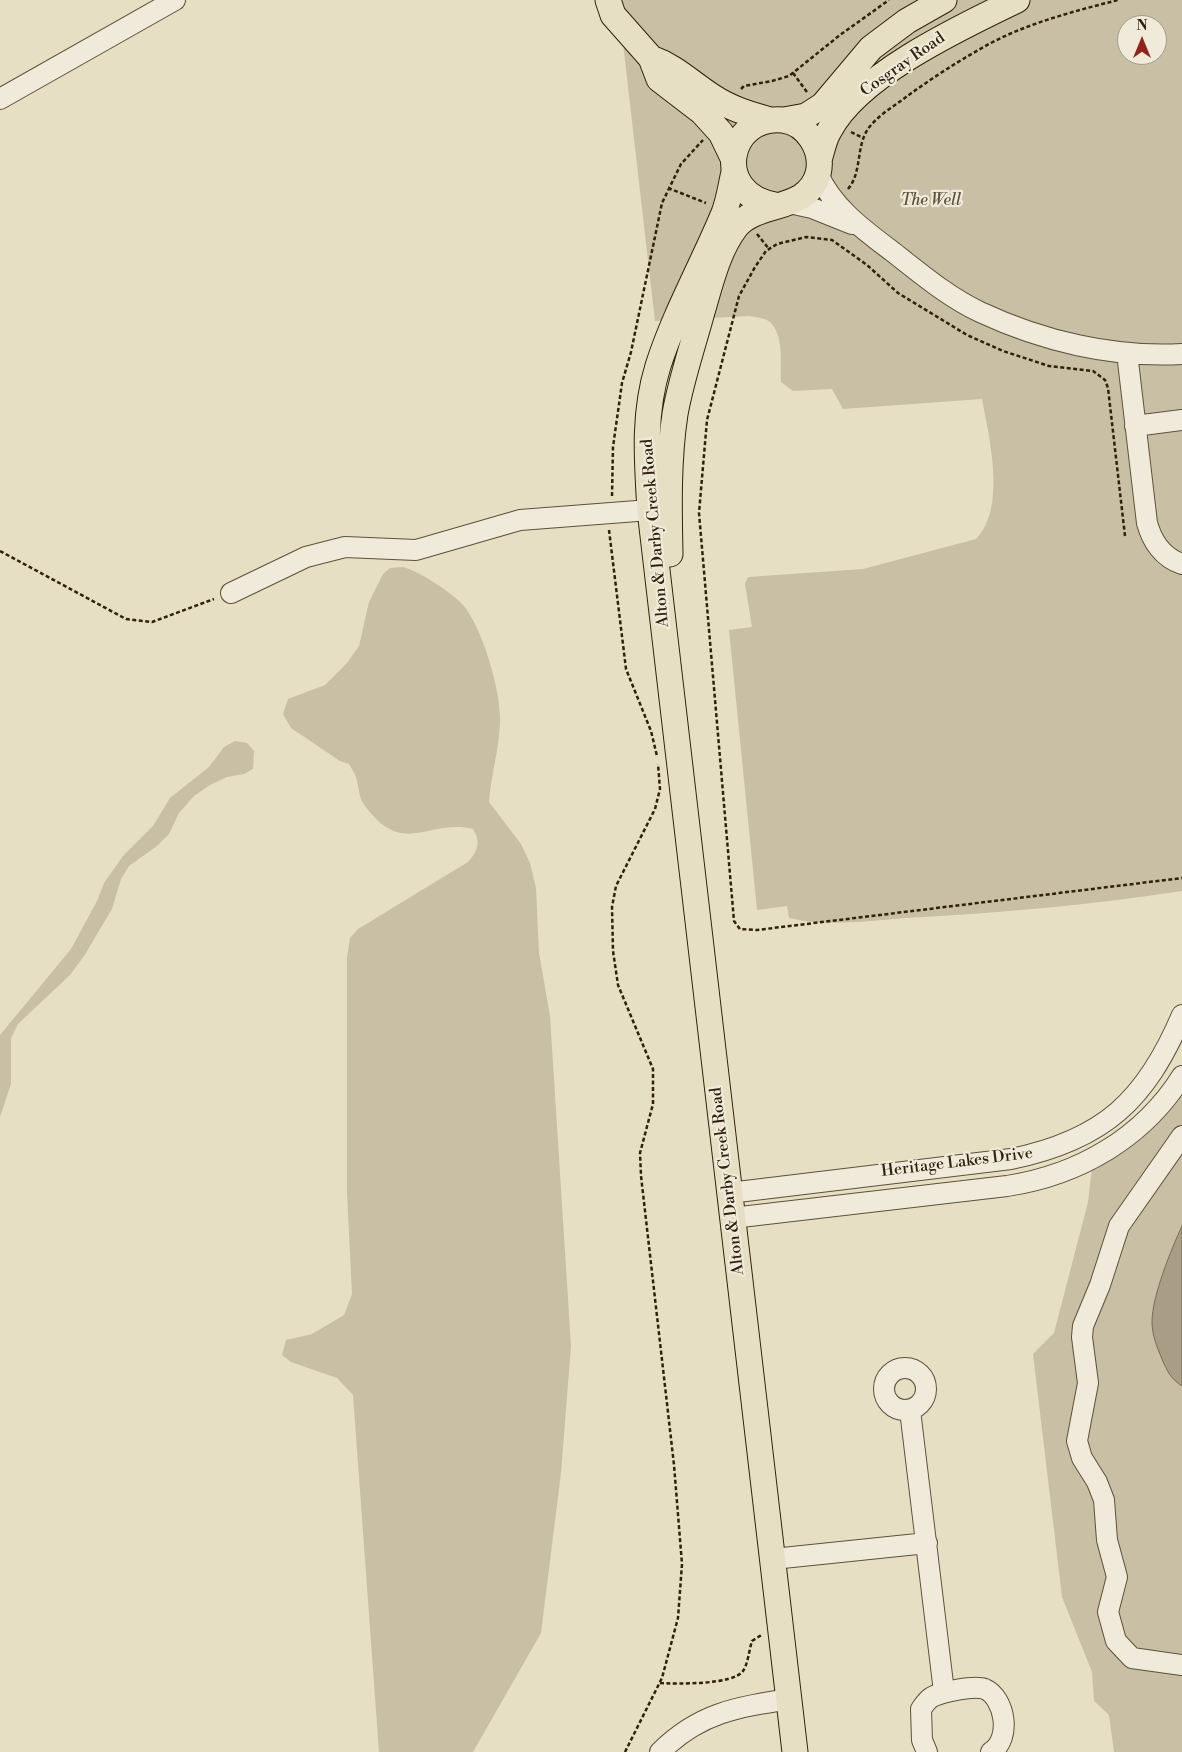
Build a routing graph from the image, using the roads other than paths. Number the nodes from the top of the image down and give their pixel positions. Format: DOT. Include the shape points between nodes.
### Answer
graph roads {
  1 [pos="175,0"];
  2 [pos="608,0"];
  3 [pos="944,0"];
  4 [pos="1017,0"];
  5 [pos="651,58"];
  6 [pos="0,99"];
  7 [pos="777,120"];
  8 [pos="734,165"];
  9 [pos="818,167"];
  10 [pos="782,204"];
  11 [pos="861,228"];
  12 [pos="1127,353"];
  13 [pos="1182,354"];
  14 [pos="1182,420"];
  15 [pos="1136,426"];
  16 [pos="650,510"];
  17 [pos="1182,564"];
  18 [pos="231,593"];
  19 [pos="672,699"];
  20 [pos="1182,1014"];
  21 [pos="1177,1041"];
  22 [pos="1182,1076"];
  23 [pos="1182,1136"];
  24 [pos="1038,1153"];
  25 [pos="862,1176"];
  26 [pos="1047,1178"];
  27 [pos="729,1193"];
  28 [pos="865,1202"];
  29 [pos="732,1218"];
  30 [pos="910,1410"];
  31 [pos="927,1543"];
  32 [pos="773,1560"];
  33 [pos="1182,1665"];
  34 [pos="944,1692"];
  35 [pos="790,1699"];
  36 [pos="660,1752"];
  37 [pos="796,1752"];
  38 [pos="926,1752"];
  39 [pos="991,1752"];
  1 -- 6 [label="street"];
  2 -- 5 [label="main road" via="613,15"];
  3 -- 7 [label="main road, Cosgray Road" via="907,20 871,48 823,104 806,116"];
  4 -- 9 [label="main road, Cosgray Road" via="956,29 878,79 845,108 828,131"];
  5 -- 7 [label="main road" via="670,65 713,98 738,111"];
  5 -- 8 [label="main road" via="659,79 702,112 721,133"];
  7 -- 8 [label="main road" via="756,124 745,133 737,144"];
  7 -- 9 [label="main road" via="798,125 809,134 816,146"];
  8 -- 10 [label="main road" via="740,185 749,196 761,203"];
  8 -- 16 [label="main road, Alton & Darby Creek Road" via="725,211 686,292 650,398 645,440"];
  9 -- 10 [label="main road" via="807,192"];
  9 -- 11 [label="street" via="834,201"];
  10 -- 11 [label="street" via="812,208"];
  10 -- 19 [label="main road, Alton & Darby Creek Road" via="746,218 736,227 726,245 708,289 676,414 668,484"];
  11 -- 12 [label="street" via="942,289 979,312 1042,336"];
  12 -- 13 [label="street"];
  12 -- 15 [label="street"];
  14 -- 15 [label="street"];
  15 -- 17 [label="street" via="1146,523 1151,536 1169,558"];
  16 -- 18 [label="street" via="520,520 416,550 345,547 306,558"];
  16 -- 19 [label="main road, Alton & Darby Creek Road"];
  19 -- 27 [label="main road, Alton & Darby Creek Road"];
  20 -- 21 [label="street, Heritage Lakes Drive"];
  21 -- 24 [label="street, Heritage Lakes Drive" via="1145,1084 1121,1109 1086,1135"];
  22 -- 26 [label="street, Heritage Lakes Drive" via="1155,1112 1130,1134 1085,1164"];
  23 -- 33 [label="street" via="1119,1226 1083,1326 1088,1383 1078,1441 1082,1458 1104,1500 1107,1540 1116,1572 1108,1612 1116,1641 1132,1658"];
  24 -- 25 [label="street, Heritage Lakes Drive"];
  24 -- 26 [label="street"];
  25 -- 27 [label="street, Heritage Lakes Drive"];
  25 -- 28 [label="street"];
  26 -- 28 [label="street, Heritage Lakes Drive" via="1007,1186"];
  27 -- 29 [label="main road, Alton & Darby Creek Road"];
  28 -- 29 [label="street, Heritage Lakes Drive"];
  29 -- 32 [label="main road, Alton & Darby Creek Road"];
  30 -- 31 [label="street"];
  31 -- 32 [label="street"];
  31 -- 34 [label="street"];
  32 -- 35 [label="main road, Alton & Darby Creek Road"];
  34 -- 38 [label="street" via="929,1698 921,1709 922,1740"];
  34 -- 39 [label="street" via="976,1688 995,1697 1004,1728 1001,1742"];
  35 -- 36 [label="street" via="715,1714 688,1728"];
  35 -- 37 [label="main road"];
}
